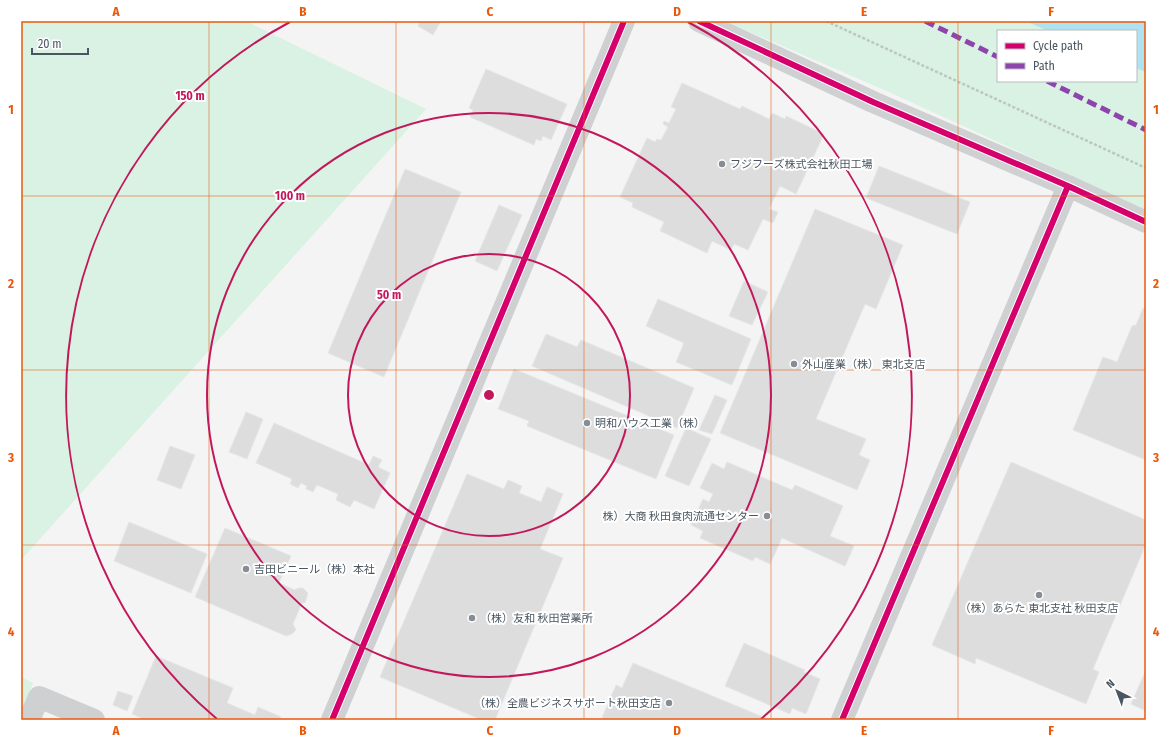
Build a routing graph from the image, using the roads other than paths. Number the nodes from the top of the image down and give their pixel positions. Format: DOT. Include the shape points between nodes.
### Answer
graph roads {
  1 [pos="624,21"];
  2 [pos="699,21"];
  3 [pos="1068,186"];
  4 [pos="1146,222"];
  5 [pos="29,720"];
  6 [pos="94,720"];
  7 [pos="332,720"];
  8 [pos="842,720"];
  1 -- 7 [label="street"];
  2 -- 3 [label="street" via="873,102"];
  3 -- 4 [label="street"];
  3 -- 8 [label="street"];
  5 -- 6 [label="street" via="38,697"];
}
